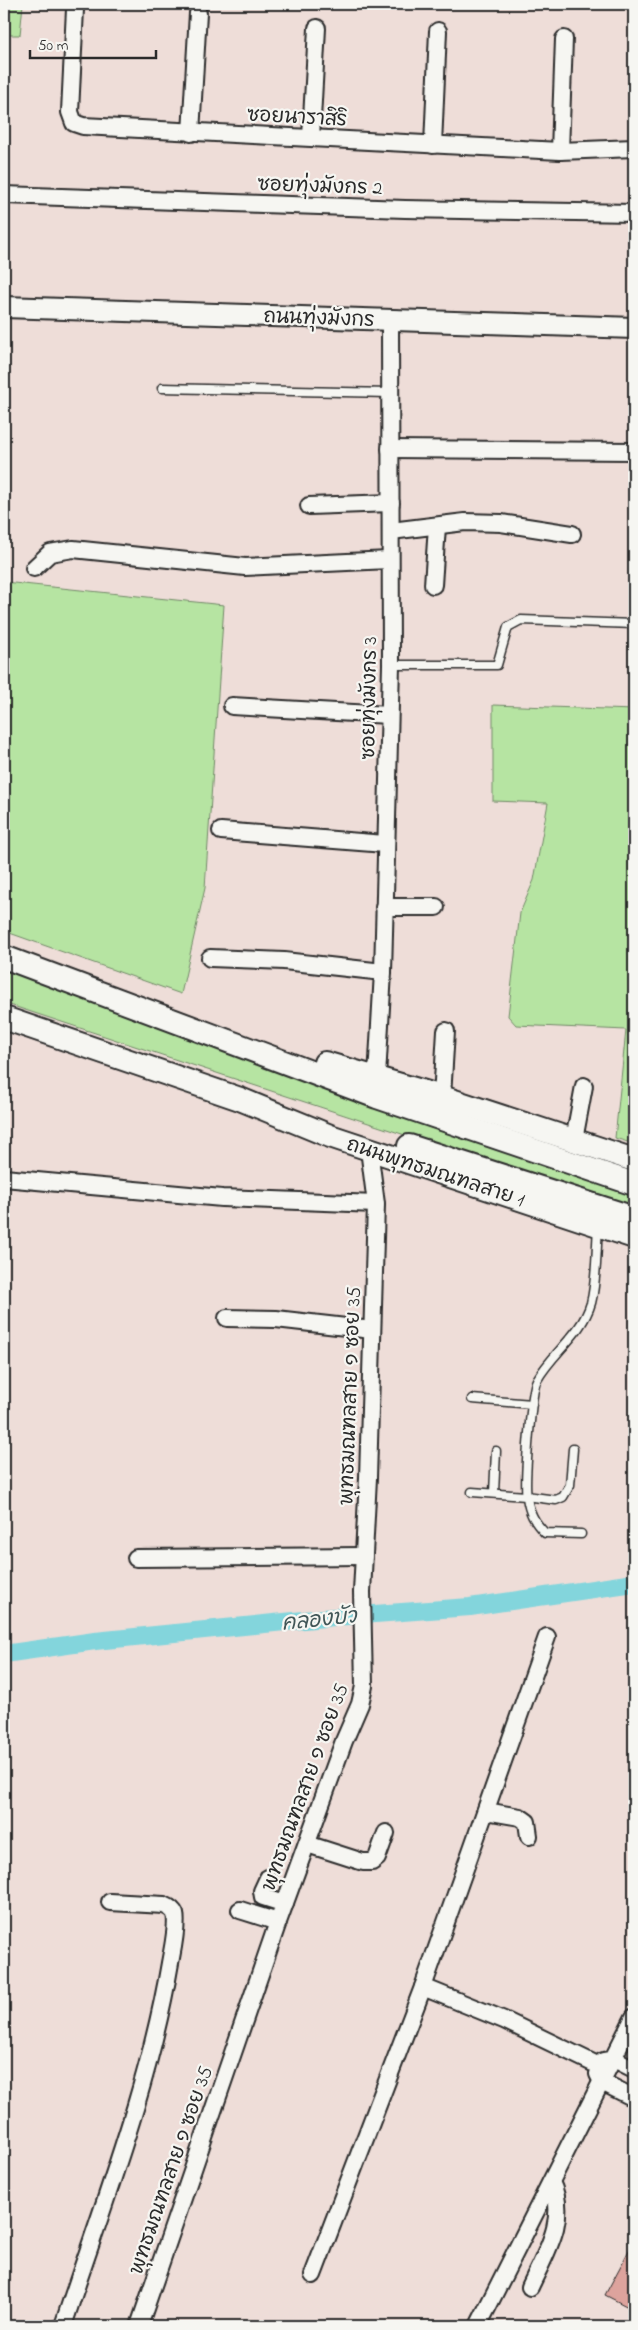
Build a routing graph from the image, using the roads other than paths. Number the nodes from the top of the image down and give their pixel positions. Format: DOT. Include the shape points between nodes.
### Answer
graph roads {
  1 [pos="76,9"];
  2 [pos="198,14"];
  3 [pos="317,28"];
  4 [pos="438,31"];
  5 [pos="564,39"];
  6 [pos="191,133"];
  7 [pos="311,138"];
  8 [pos="433,145"];
  9 [pos="634,148"];
  10 [pos="560,150"];
  11 [pos="4,196"];
  12 [pos="634,213"];
  13 [pos="4,307"];
  14 [pos="390,320"];
  15 [pos="634,328"];
  16 [pos="162,388"];
  17 [pos="390,393"];
  18 [pos="390,449"];
  19 [pos="634,451"];
  20 [pos="391,503"];
  21 [pos="309,506"];
  22 [pos="437,526"];
  23 [pos="391,531"];
  24 [pos="572,534"];
  25 [pos="389,560"];
  26 [pos="34,568"];
  27 [pos="433,585"];
  28 [pos="634,624"];
  29 [pos="391,665"];
  30 [pos="232,706"];
  31 [pos="389,715"];
  32 [pos="221,831"];
  33 [pos="385,844"];
  34 [pos="384,907"];
  35 [pos="436,907"];
  36 [pos="4,957"];
  37 [pos="210,958"];
  38 [pos="383,972"];
  39 [pos="4,1018"];
  40 [pos="446,1031"];
  41 [pos="257,1051"];
  42 [pos="377,1077"];
  43 [pos="584,1086"];
  44 [pos="442,1097"];
  45 [pos="240,1099"];
  46 [pos="574,1140"];
  47 [pos="369,1149"];
  48 [pos="634,1160"];
  49 [pos="4,1178"];
  50 [pos="630,1183"];
  51 [pos="376,1204"];
  52 [pos="606,1218"];
  53 [pos="634,1218"];
  54 [pos="634,1237"];
  55 [pos="227,1318"];
  56 [pos="372,1330"];
  57 [pos="472,1399"];
  58 [pos="532,1404"];
  59 [pos="573,1450"];
  60 [pos="496,1451"];
  61 [pos="472,1492"];
  62 [pos="494,1493"];
  63 [pos="526,1496"];
  64 [pos="581,1534"];
  65 [pos="364,1556"];
  66 [pos="136,1558"];
  67 [pos="547,1637"];
  68 [pos="486,1811"];
  69 [pos="386,1833"];
  70 [pos="529,1836"];
  71 [pos="307,1844"];
  72 [pos="268,1878"];
  73 [pos="110,1902"];
  74 [pos="285,1904"];
  75 [pos="240,1910"];
  76 [pos="278,1922"];
  77 [pos="423,1987"];
  78 [pos="634,2017"];
  79 [pos="614,2059"];
  80 [pos="593,2062"];
  81 [pos="634,2069"];
  82 [pos="602,2082"];
  83 [pos="634,2098"];
  84 [pos="551,2182"];
  85 [pos="312,2275"];
  86 [pos="530,2287"];
  87 [pos="63,2326"];
  88 [pos="139,2326"];
  89 [pos="478,2326"];
  1 -- 6 [label="street, ซอยนาราสิริ" via="70,112 74,123"];
  2 -- 6 [label="street"];
  3 -- 7 [label="street"];
  4 -- 8 [label="street"];
  5 -- 10 [label="street"];
  6 -- 7 [label="street, ซอยนาราสิริ"];
  7 -- 8 [label="street, ซอยนาราสิริ"];
  8 -- 10 [label="street, ซอยนาราสิริ"];
  9 -- 10 [label="street, ซอยนาราสิริ"];
  11 -- 12 [label="street, ซอยทุ่งมังกร 2"];
  13 -- 14 [label="street, ถนนทุ่งมังกร"];
  14 -- 15 [label="street, ถนนทุ่งมังกร"];
  14 -- 17 [label="street, ซอยทุ่งมังกร 3"];
  16 -- 17 [label="lane"];
  17 -- 18 [label="street, ซอยทุ่งมังกร 3"];
  18 -- 19 [label="street"];
  18 -- 20 [label="street, ซอยทุ่งมังกร 3"];
  20 -- 21 [label="street"];
  20 -- 23 [label="street, ซอยทุ่งมังกร 3"];
  22 -- 23 [label="street"];
  22 -- 24 [label="street" via="487,522"];
  22 -- 27 [label="street"];
  23 -- 25 [label="street, ซอยทุ่งมังกร 3"];
  25 -- 26 [label="street" via="245,567 73,549 50,554"];
  25 -- 29 [label="street, ซอยทุ่งมังกร 3"];
  28 -- 29 [label="lane" via="520,620 508,627 497,665"];
  29 -- 31 [label="street, ซอยทุ่งมังกร 3"];
  30 -- 31 [label="street"];
  31 -- 33 [label="street, ซอยทุ่งมังกร 3"];
  32 -- 33 [label="street"];
  33 -- 34 [label="street, ซอยทุ่งมังกร 3"];
  34 -- 35 [label="street"];
  34 -- 38 [label="street, ซอยทุ่งมังกร 3"];
  36 -- 41 [label="main road"];
  37 -- 38 [label="street" via="284,961"];
  38 -- 42 [label="street, ซอยทุ่งมังกร 3"];
  39 -- 45 [label="main road, ถนนพุทธมณฑลสาย 1"];
  40 -- 44 [label="street"];
  41 -- 42 [label="main road" via="319,1061"];
  41 -- 50 [label="main road" via="377,1097"];
  42 -- 44 [label="main road"];
  43 -- 46 [label="street"];
  44 -- 46 [label="main road"];
  45 -- 47 [label="main road, ถนนพุทธมณฑลสาย 1"];
  45 -- 52 [label="main road, ถนนพุทธมณฑลสาย 1" via="351,1128"];
  46 -- 48 [label="main road"];
  47 -- 51 [label="street, พุทธมณฑลสาย ๑ ซอย 35"];
  47 -- 52 [label="main road, ถนนพุทธมณฑลสาย 1"];
  49 -- 51 [label="street" via="222,1198"];
  51 -- 56 [label="street, พุทธมณฑลสาย ๑ ซอย 35"];
  52 -- 53 [label="main road, ถนนพุทธมณฑลสาย 1"];
  52 -- 54 [label="main road, ถนนพุทธมณฑลสาย 1"];
  52 -- 58 [label="lane" via="591,1304 578,1330 560,1348 536,1382"];
  55 -- 56 [label="street" via="276,1319"];
  56 -- 65 [label="street, พุทธมณฑลสาย ๑ ซอย 35"];
  57 -- 58 [label="lane"];
  58 -- 63 [label="lane"];
  59 -- 63 [label="lane" via="570,1485 563,1497 556,1500"];
  60 -- 62 [label="lane"];
  61 -- 62 [label="lane"];
  62 -- 63 [label="lane"];
  63 -- 64 [label="lane" via="534,1522 545,1533"];
  65 -- 66 [label="street"];
  65 -- 71 [label="street, พุทธมณฑลสาย ๑ ซอย 35" via="364,1686"];
  67 -- 68 [label="street"];
  68 -- 70 [label="street" via="520,1817 527,1822"];
  68 -- 77 [label="street"];
  69 -- 71 [label="street" via="377,1858 372,1862"];
  71 -- 74 [label="street, พุทธมณฑลสาย ๑ ซอย 35"];
  72 -- 74 [label="street" via="263,1897"];
  73 -- 87 [label="street" via="172,1908 176,1915 173,1946 143,2081"];
  74 -- 76 [label="street, พุทธมณฑลสาย ๑ ซอย 35"];
  75 -- 76 [label="street"];
  76 -- 88 [label="street, พุทธมณฑลสาย ๑ ซอย 35"];
  77 -- 80 [label="street" via="504,2020"];
  77 -- 85 [label="street"];
  78 -- 79 [label="street"];
  79 -- 80 [label="street"];
  79 -- 81 [label="street"];
  79 -- 82 [label="street"];
  80 -- 82 [label="street"];
  82 -- 83 [label="street"];
  82 -- 84 [label="street"];
  84 -- 86 [label="street" via="556,2191 559,2212 554,2235"];
  84 -- 89 [label="street"];
}
